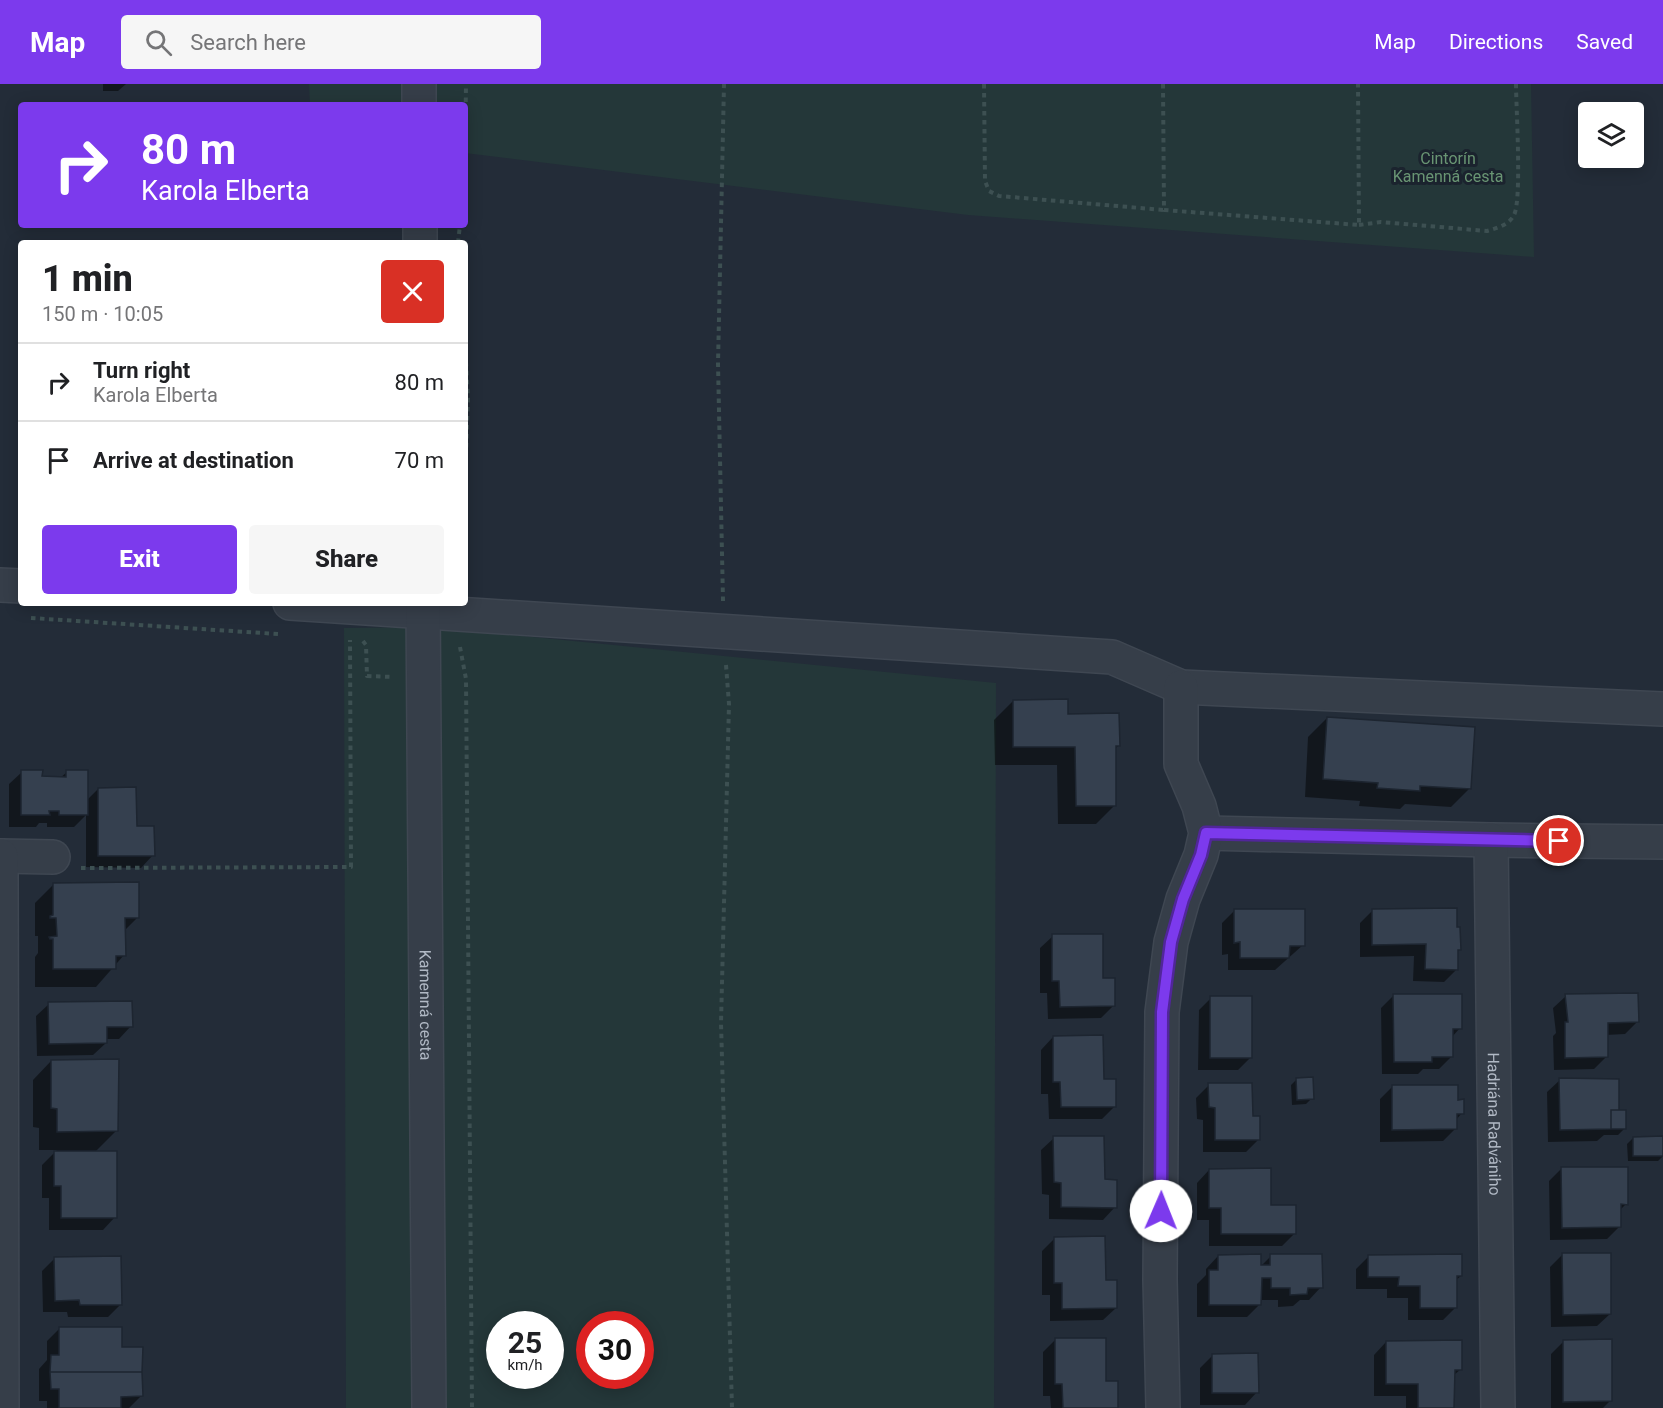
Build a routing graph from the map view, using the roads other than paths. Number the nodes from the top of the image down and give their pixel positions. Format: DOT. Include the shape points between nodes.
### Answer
graph roads {
  1 [pos="419,84"];
  2 [pos="419,102"];
  3 [pos="0,585"];
  4 [pos="18,599"];
  5 [pos="390,606"];
  6 [pos="423,607"];
  7 [pos="1181,687"];
  8 [pos="1663,709"];
  9 [pos="1206,833"];
  10 [pos="1491,840"];
  11 [pos="1663,842"];
  12 [pos="0,856"];
  13 [pos="52,857"];
  14 [pos="0,1210"];
  15 [pos="2,1408"];
  16 [pos="429,1408"];
  17 [pos="1163,1408"];
  18 [pos="1498,1408"];
  1 -- 2 [label="street"];
  3 -- 4 [label="street"];
  5 -- 6 [label="street"];
  6 -- 7 [label="street" via="473,616 1112,657"];
  6 -- 16 [label="street, Kamenná cesta"];
  7 -- 8 [label="street"];
  7 -- 9 [label="street" via="1181,764"];
  9 -- 10 [label="street"];
  9 -- 17 [label="street" via="1171,942 1162,1012"];
  10 -- 11 [label="street"];
  10 -- 18 [label="street, Hadriána Radvániho"];
  12 -- 13 [label="street"];
  12 -- 14 [label="street"];
  14 -- 15 [label="street"];
}
